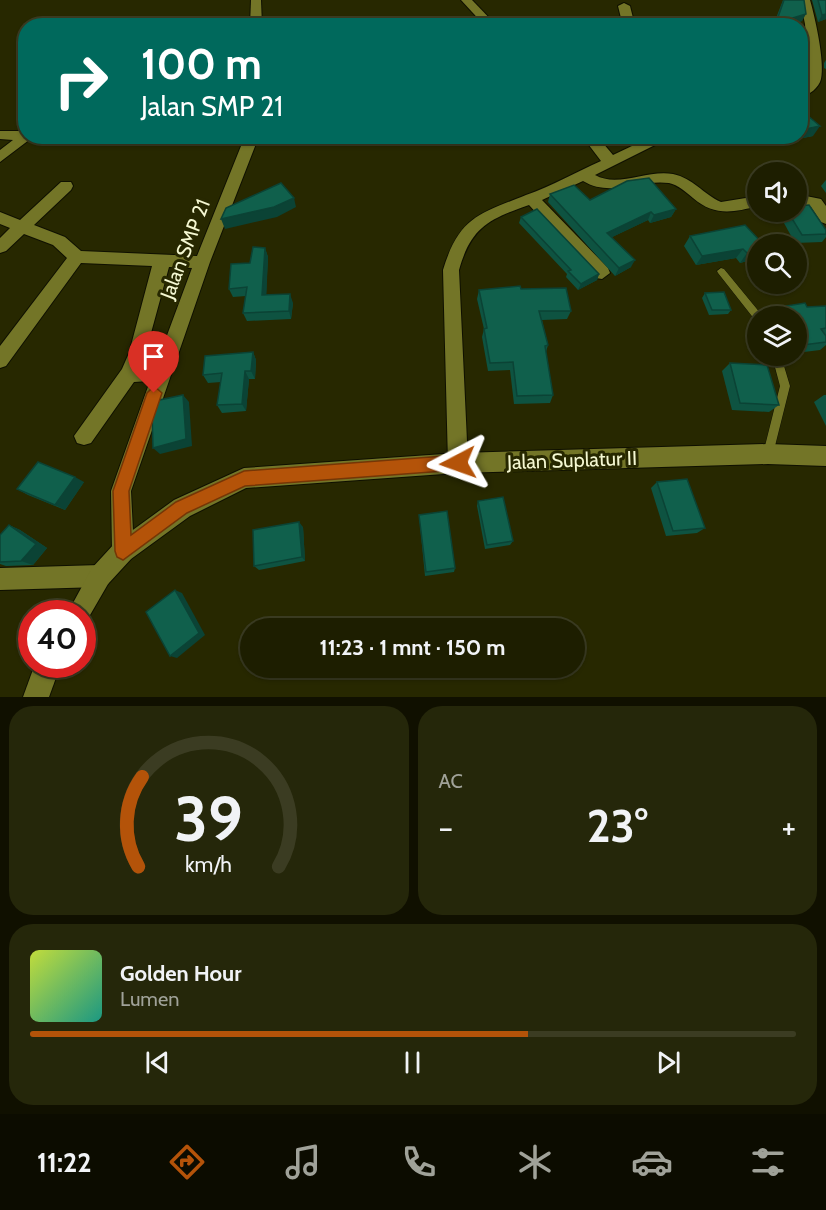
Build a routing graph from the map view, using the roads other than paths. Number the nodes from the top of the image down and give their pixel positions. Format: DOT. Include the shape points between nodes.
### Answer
graph roads {
  1 [pos="256,0"];
  2 [pos="466,0"];
  3 [pos="805,0"];
  4 [pos="624,6"];
  5 [pos="256,18"];
  6 [pos="484,18"];
  7 [pos="627,18"];
  8 [pos="810,24"];
  9 [pos="826,32"];
  10 [pos="808,88"];
  11 [pos="0,135"];
  12 [pos="18,136"];
  13 [pos="20,144"];
  14 [pos="249,144"];
  15 [pos="596,144"];
  16 [pos="650,144"];
  17 [pos="0,157"];
  18 [pos="611,163"];
  19 [pos="585,176"];
  20 [pos="66,186"];
  21 [pos="532,199"];
  22 [pos="807,201"];
  23 [pos="747,203"];
  24 [pos="0,218"];
  25 [pos="826,218"];
  26 [pos="21,228"];
  27 [pos="0,247"];
  28 [pos="77,257"];
  29 [pos="162,261"];
  30 [pos="202,262"];
  31 [pos="721,271"];
  32 [pos="602,273"];
  33 [pos="749,306"];
  34 [pos="0,360"];
  35 [pos="780,366"];
  36 [pos="161,373"];
  37 [pos="129,374"];
  38 [pos="84,436"];
  39 [pos="768,454"];
  40 [pos="826,456"];
  41 [pos="458,463"];
  42 [pos="123,551"];
  43 [pos="100,576"];
  44 [pos="0,579"];
  45 [pos="86,600"];
  46 [pos="41,678"];
  47 [pos="36,697"];
  1 -- 5 [label="street"];
  2 -- 6 [label="street"];
  3 -- 8 [label="street"];
  4 -- 7 [label="street"];
  8 -- 9 [label="street"];
  8 -- 10 [label="street" via="815,78"];
  11 -- 12 [label="street"];
  13 -- 17 [label="street"];
  14 -- 30 [label="street, Jalan SMP 21"];
  15 -- 18 [label="street"];
  16 -- 18 [label="street"];
  18 -- 19 [label="street"];
  19 -- 21 [label="street"];
  19 -- 23 [label="street" via="602,184 676,179 724,207"];
  20 -- 26 [label="street"];
  21 -- 32 [label="street"];
  21 -- 41 [label="street" via="484,215 466,232 455,253 451,270"];
  22 -- 25 [label="street" via="816,203"];
  24 -- 26 [label="street"];
  26 -- 27 [label="street"];
  26 -- 28 [label="street" via="59,241"];
  28 -- 29 [label="street"];
  28 -- 34 [label="street"];
  29 -- 30 [label="street"];
  29 -- 37 [label="street"];
  30 -- 36 [label="street, Jalan SMP 21"];
  31 -- 33 [label="lane"];
  35 -- 39 [label="lane" via="785,387"];
  36 -- 37 [label="street"];
  36 -- 42 [label="street, Jalan SMP 21" via="121,491"];
  37 -- 38 [label="street"];
  39 -- 40 [label="street, Jalan Suplatur II"];
  39 -- 41 [label="street, Jalan Suplatur II"];
  41 -- 42 [label="street, Jalan Suplatur II" via="244,478 182,508"];
  42 -- 43 [label="street, Jalan Suplatur II"];
  43 -- 44 [label="street"];
  43 -- 45 [label="street, Jalan Suplatur II"];
  46 -- 47 [label="street"];
}
